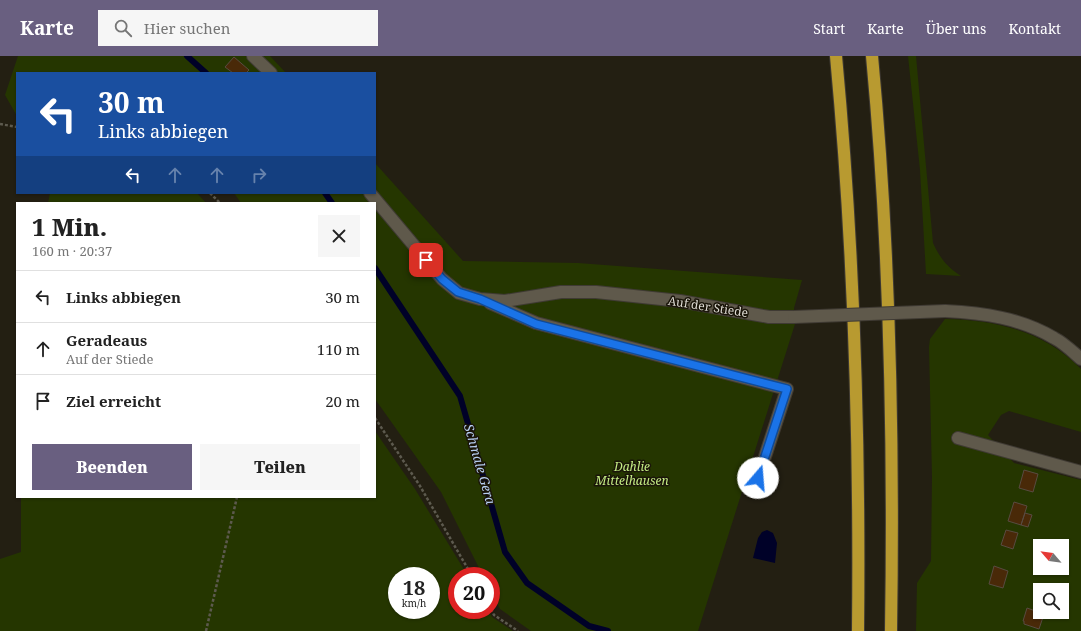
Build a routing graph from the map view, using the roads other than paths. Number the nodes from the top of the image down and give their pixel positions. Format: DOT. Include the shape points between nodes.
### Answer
graph roads {
  1 [pos="253,56"];
  2 [pos="836,56"];
  3 [pos="872,56"];
  4 [pos="270,72"];
  5 [pos="371,194"];
  6 [pos="480,299"];
  7 [pos="1081,359"];
  8 [pos="958,438"];
  9 [pos="1081,472"];
  10 [pos="758,478"];
  11 [pos="858,631"];
  12 [pos="892,631"];
  1 -- 4 [label="lane"];
  2 -- 11 [label="highway" via="844,141 857,370"];
  3 -- 12 [label="highway" via="881,155 891,382"];
  5 -- 6 [label="lane, Auf der Stiede" via="442,279 458,292"];
  6 -- 7 [label="lane, Auf der Stiede, bridge" via="505,301 561,292 596,292 680,301 769,317 977,312 1015,320 1055,338"];
  6 -- 10 [label="lane" via="536,324 787,389"];
  8 -- 9 [label="lane"];
}
